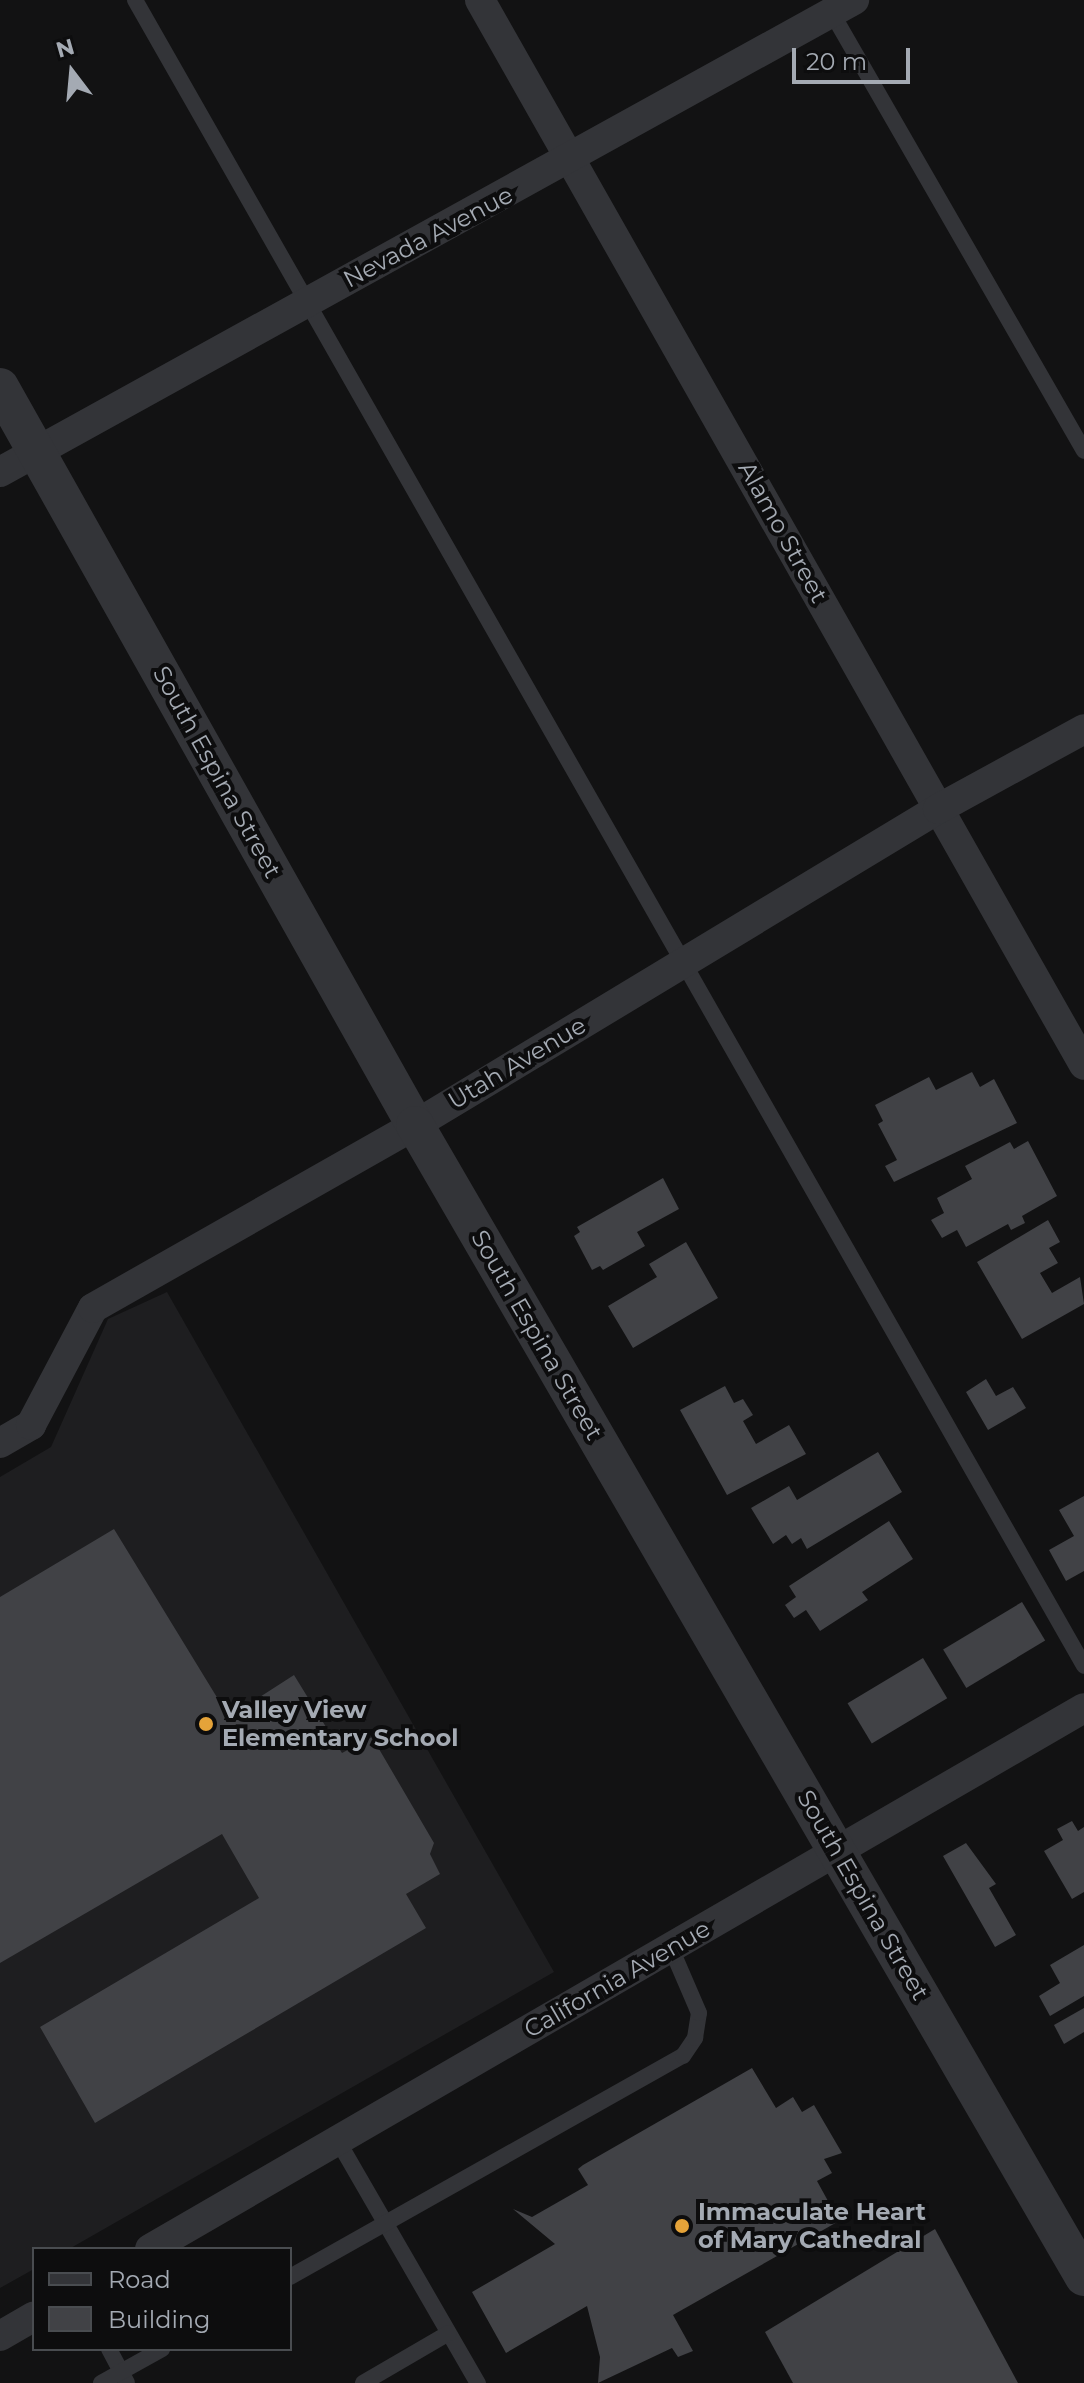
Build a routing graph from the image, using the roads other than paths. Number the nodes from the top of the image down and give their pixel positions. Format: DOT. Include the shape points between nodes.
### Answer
graph roads {
  1 [pos="135,0"];
  2 [pos="480,0"];
  3 [pos="836,4"];
  4 [pos="574,158"];
  5 [pos="306,304"];
  6 [pos="0,387"];
  7 [pos="36,450"];
  8 [pos="1084,451"];
  9 [pos="0,472"];
  10 [pos="1084,729"];
  11 [pos="938,809"];
  12 [pos="681,964"];
  13 [pos="1084,1065"];
  14 [pos="415,1125"];
  15 [pos="0,1443"];
  16 [pos="1084,1666"];
  17 [pos="1084,1708"];
  18 [pos="838,1851"];
  19 [pos="671,1948"];
  20 [pos="338,2141"];
  21 [pos="386,2223"];
  22 [pos="153,2247"];
  23 [pos="292,2276"];
  24 [pos="1084,2277"];
  25 [pos="32,2317"];
  26 [pos="449,2333"];
  27 [pos="0,2336"];
  28 [pos="110,2351"];
  29 [pos="159,2351"];
  30 [pos="124,2378"];
  31 [pos="101,2383"];
  32 [pos="363,2383"];
  33 [pos="478,2383"];
  1 -- 5 [label="lane"];
  2 -- 4 [label="street, Alamo Street"];
  3 -- 4 [label="street, Nevada Avenue"];
  3 -- 8 [label="lane"];
  4 -- 5 [label="street, Nevada Avenue"];
  4 -- 11 [label="street, Alamo Street"];
  5 -- 7 [label="street, Nevada Avenue"];
  5 -- 12 [label="lane" via="516,661"];
  6 -- 7 [label="street, South Espina Street"];
  7 -- 9 [label="street, Nevada Avenue"];
  7 -- 14 [label="street, South Espina Street"];
  10 -- 11 [label="street, Utah Avenue"];
  11 -- 12 [label="street, Utah Avenue"];
  11 -- 13 [label="street, Alamo Street"];
  12 -- 14 [label="street, Utah Avenue"];
  12 -- 16 [label="lane"];
  14 -- 15 [label="street, Utah Avenue" via="93,1308 31,1425"];
  14 -- 18 [label="street, South Espina Street"];
  17 -- 18 [label="street, California Avenue"];
  18 -- 19 [label="street, California Avenue"];
  18 -- 24 [label="street, South Espina Street"];
  19 -- 20 [label="street, California Avenue"];
  19 -- 21 [label="lane" via="699,2013 695,2038 683,2056"];
  20 -- 21 [label="lane"];
  20 -- 22 [label="street, California Avenue"];
  21 -- 23 [label="lane"];
  21 -- 26 [label="lane"];
  25 -- 27 [label="street"];
  26 -- 32 [label="lane"];
  26 -- 33 [label="lane"];
  28 -- 30 [label="lane"];
  29 -- 30 [label="lane"];
  30 -- 31 [label="lane"];
}
